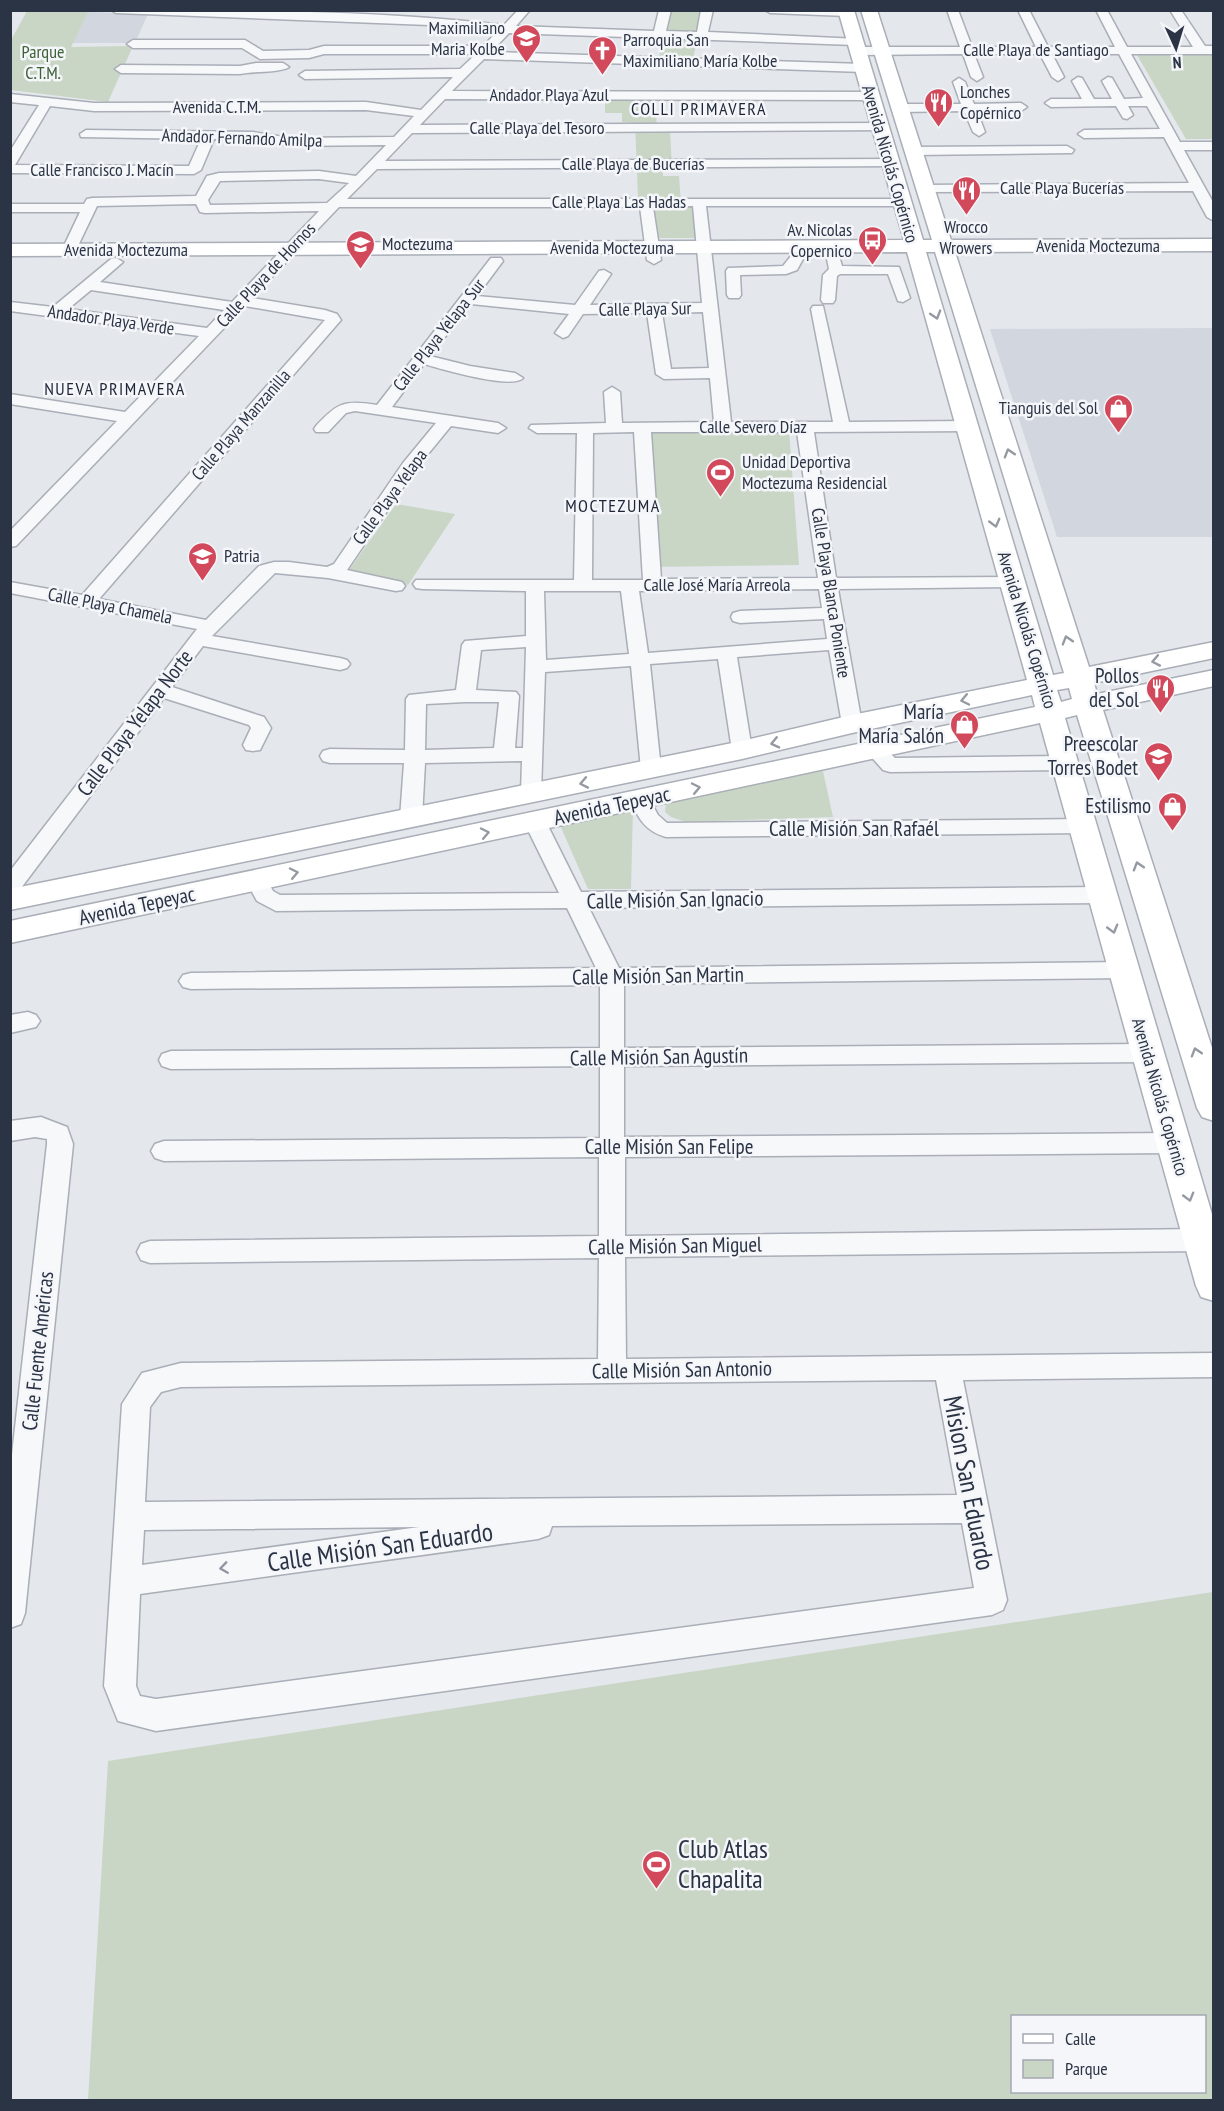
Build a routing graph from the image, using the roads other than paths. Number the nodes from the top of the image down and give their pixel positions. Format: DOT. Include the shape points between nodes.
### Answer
graph roads {
  1 [pos="116,10"];
  2 [pos="525,10"];
  3 [pos="665,10"];
  4 [pos="707,10"];
  5 [pos="770,10"];
  6 [pos="869,10"];
  7 [pos="952,10"];
  8 [pos="1023,10"];
  9 [pos="1101,10"];
  10 [pos="1175,10"];
  11 [pos="213,12"];
  12 [pos="847,12"];
  13 [pos="328,14"];
  14 [pos="249,29"];
  15 [pos="507,29"];
  16 [pos="702,36"];
  17 [pos="133,44"];
  18 [pos="667,45"];
  19 [pos="856,46"];
  20 [pos="965,50"];
  21 [pos="1044,50"];
  22 [pos="1124,50"];
  23 [pos="1207,50"];
  24 [pos="883,51"];
  25 [pos="484,53"];
  26 [pos="258,61"];
  27 [pos="711,63"];
  28 [pos="863,68"];
  29 [pos="121,69"];
  30 [pos="465,73"];
  31 [pos="976,77"];
  32 [pos="1058,77"];
  33 [pos="303,80"];
  34 [pos="777,80"];
  35 [pos="1078,81"];
  36 [pos="1108,81"];
  37 [pos="959,82"];
  38 [pos="706,88"];
  39 [pos="443,95"];
  40 [pos="871,96"];
  41 [pos="10,98"];
  42 [pos="1120,102"];
  43 [pos="1152,102"];
  44 [pos="46,103"];
  45 [pos="1051,103"];
  46 [pos="1090,103"];
  47 [pos="969,107"];
  48 [pos="1021,107"];
  49 [pos="901,108"];
  50 [pos="649,112"];
  51 [pos="424,114"];
  52 [pos="259,121"];
  53 [pos="1131,123"];
  54 [pos="881,127"];
  55 [pos="410,129"];
  56 [pos="979,132"];
  57 [pos="1168,133"];
  58 [pos="87,134"];
  59 [pos="1084,134"];
  60 [pos="209,136"];
  61 [pos="398,141"];
  62 [pos="627,146"];
  63 [pos="674,146"];
  64 [pos="1175,146"];
  65 [pos="1214,146"];
  66 [pos="1067,150"];
  67 [pos="914,151"];
  68 [pos="10,163"];
  69 [pos="891,163"];
  70 [pos="375,165"];
  71 [pos="10,169"];
  72 [pos="360,180"];
  73 [pos="1198,188"];
  74 [pos="926,189"];
  75 [pos="201,200"];
  76 [pos="646,202"];
  77 [pos="699,202"];
  78 [pos="902,202"];
  79 [pos="90,205"];
  80 [pos="333,205"];
  81 [pos="10,207"];
  82 [pos="1214,217"];
  83 [pos="1214,245"];
  84 [pos="10,250"];
  85 [pos="69,250"];
  86 [pos="916,253"];
  87 [pos="945,253"];
  88 [pos="653,254"];
  89 [pos="704,254"];
  90 [pos="285,255"];
  91 [pos="796,259"];
  92 [pos="1214,259"];
  93 [pos="496,261"];
  94 [pos="10,262"];
  95 [pos="116,262"];
  96 [pos="835,265"];
  97 [pos="604,274"];
  98 [pos="88,285"];
  99 [pos="734,296"];
  100 [pos="903,298"];
  101 [pos="467,299"];
  102 [pos="239,304"];
  103 [pos="10,306"];
  104 [pos="710,307"];
  105 [pos="654,308"];
  106 [pos="579,310"];
  107 [pos="56,312"];
  108 [pos="211,333"];
  109 [pos="563,333"];
  110 [pos="419,358"];
  111 [pos="717,373"];
  112 [pos="515,378"];
  113 [pos="612,392"];
  114 [pos="10,399"];
  115 [pos="381,410"];
  116 [pos="130,418"];
  117 [pos="447,420"];
  118 [pos="842,426"];
  119 [pos="969,426"];
  120 [pos="723,427"];
  121 [pos="805,427"];
  122 [pos="498,428"];
  123 [pos="537,428"];
  124 [pos="585,428"];
  125 [pos="614,428"];
  126 [pos="642,428"];
  127 [pos="322,429"];
  128 [pos="10,542"];
  129 [pos="331,572"];
  130 [pos="1011,582"];
  131 [pos="422,584"];
  132 [pos="830,584"];
  133 [pos="629,585"];
  134 [pos="652,585"];
  135 [pos="396,586"];
  136 [pos="535,586"];
  137 [pos="584,586"];
  138 [pos="10,587"];
  139 [pos="86,602"];
  140 [pos="832,613"];
  141 [pos="740,617"];
  142 [pos="204,633"];
  143 [pos="535,641"];
  144 [pos="839,644"];
  145 [pos="1214,650"];
  146 [pos="728,652"];
  147 [pos="640,661"];
  148 [pos="340,664"];
  149 [pos="536,667"];
  150 [pos="1078,676"];
  151 [pos="1214,678"];
  152 [pos="160,690"];
  153 [pos="465,696"];
  154 [pos="509,696"];
  155 [pos="535,696"];
  156 [pos="1047,697"];
  157 [pos="1088,703"];
  158 [pos="852,724"];
  159 [pos="253,745"];
  160 [pos="876,750"];
  161 [pos="533,754"];
  162 [pos="504,755"];
  163 [pos="330,756"];
  164 [pos="415,757"];
  165 [pos="732,762"];
  166 [pos="1066,763"];
  167 [pos="651,769"];
  168 [pos="531,793"];
  169 [pos="640,800"];
  170 [pos="411,818"];
  171 [pos="536,822"];
  172 [pos="1084,825"];
  173 [pos="364,827"];
  174 [pos="374,856"];
  175 [pos="257,881"];
  176 [pos="10,887"];
  177 [pos="1103,895"];
  178 [pos="10,900"];
  179 [pos="574,901"];
  180 [pos="10,932"];
  181 [pos="1125,970"];
  182 [pos="612,976"];
  183 [pos="191,981"];
  184 [pos="1148,1053"];
  185 [pos="612,1058"];
  186 [pos="171,1060"];
  187 [pos="1214,1108"];
  188 [pos="10,1131"];
  189 [pos="1173,1143"];
  190 [pos="612,1148"];
  191 [pos="164,1151"];
  192 [pos="1201,1240"];
  193 [pos="612,1247"];
  194 [pos="150,1252"];
  195 [pos="1214,1286"];
  196 [pos="1214,1365"];
  197 [pos="947,1367"];
  198 [pos="612,1371"];
  199 [pos="974,1509"];
  200 [pos="635,1511"];
  201 [pos="129,1516"];
  202 [pos="125,1582"];
  203 [pos="10,1613"];
  1 -- 11 [label="street"];
  2 -- 15 [label="street, Calle Playa de Hornos"];
  3 -- 18 [label="street"];
  4 -- 16 [label="street"];
  5 -- 12 [label="street"];
  6 -- 24 [label="street, Avenida Nicolás Copérnico"];
  7 -- 20 [label="street"];
  8 -- 21 [label="street"];
  9 -- 22 [label="street"];
  10 -- 23 [label="street"];
  11 -- 14 [label="street"];
  12 -- 19 [label="street, Avenida Nicolás Copérnico"];
  13 -- 14 [label="street, Calle Playa de Santiago"];
  13 -- 15 [label="street, Calle Playa de Santiago"];
  14 -- 17 [label="street"];
  14 -- 26 [label="street"];
  15 -- 18 [label="street, Calle Playa de Santiago"];
  15 -- 25 [label="street, Calle Playa de Hornos"];
  16 -- 18 [label="street, Calle Playa de Santiago"];
  16 -- 19 [label="street, Calle Playa de Santiago"];
  18 -- 25 [label="street"];
  18 -- 27 [label="street"];
  19 -- 24 [label="street, Calle Playa de Santiago"];
  19 -- 28 [label="street, Avenida Nicolás Copérnico"];
  20 -- 21 [label="street, Calle Playa de Santiago"];
  20 -- 24 [label="street, Calle Playa de Santiago"];
  20 -- 31 [label="street"];
  21 -- 22 [label="street, Calle Playa de Santiago"];
  21 -- 32 [label="street"];
  22 -- 23 [label="street, Calle Playa de Santiago"];
  22 -- 43 [label="street"];
  24 -- 49 [label="street, Avenida Nicolás Copérnico"];
  25 -- 30 [label="street, Calle Playa de Hornos"];
  25 -- 33 [label="street" via="324,50"];
  26 -- 29 [label="street" via="240,70"];
  26 -- 33 [label="street"];
  27 -- 34 [label="street"];
  27 -- 38 [label="street"];
  28 -- 34 [label="street"];
  28 -- 40 [label="street, Avenida Nicolás Copérnico"];
  30 -- 33 [label="street"];
  30 -- 39 [label="street, Calle Playa de Hornos"];
  33 -- 51 [label="street, Avenida C.T.M." via="366,106"];
  33 -- 52 [label="street, Avenida C.T.M."];
  34 -- 40 [label="street, Andador Playa Azul"];
  34 -- 50 [label="street, Andador Playa Azul"];
  35 -- 46 [label="street"];
  36 -- 42 [label="street"];
  37 -- 47 [label="street"];
  39 -- 50 [label="street, Andador Playa Azul"];
  39 -- 51 [label="street, Calle Playa de Hornos"];
  40 -- 54 [label="street, Avenida Nicolás Copérnico"];
  41 -- 44 [label="street, Avenida C.T.M."];
  42 -- 43 [label="street"];
  42 -- 46 [label="street"];
  42 -- 53 [label="street"];
  43 -- 57 [label="street"];
  44 -- 52 [label="street, Avenida C.T.M."];
  44 -- 68 [label="street"];
  45 -- 46 [label="street"];
  47 -- 48 [label="street"];
  47 -- 49 [label="street"];
  47 -- 56 [label="street"];
  49 -- 67 [label="street, Avenida Nicolás Copérnico"];
  50 -- 62 [label="street, Calle Playa del Tesoro"];
  50 -- 63 [label="street, Calle Playa del Tesoro"];
  51 -- 55 [label="street, Calle Playa de Hornos"];
  52 -- 60 [label="street, Andador Fernando Amilpa"];
  52 -- 61 [label="street, Andador Fernando Amilpa" via="290,142"];
  54 -- 63 [label="street, Calle Playa del Tesoro"];
  54 -- 69 [label="street, Avenida Nicolás Copérnico"];
  55 -- 61 [label="street, Calle Playa de Hornos"];
  55 -- 62 [label="street, Calle Playa del Tesoro"];
  57 -- 59 [label="street"];
  57 -- 64 [label="street"];
  58 -- 60 [label="street, Andador Fernando Amilpa"];
  60 -- 71 [label="street, Calle Francisco J. Macín" via="194,170"];
  61 -- 70 [label="street, Calle Playa de Hornos"];
  62 -- 63 [label="street, Calle Playa de Bucerías"];
  62 -- 70 [label="street, Calle Playa de Bucerías"];
  63 -- 69 [label="street, Calle Playa de Bucerías"];
  64 -- 65 [label="street"];
  64 -- 73 [label="street"];
  66 -- 67 [label="street"];
  67 -- 74 [label="street, Avenida Nicolás Copérnico"];
  69 -- 78 [label="street, Avenida Nicolás Copérnico"];
  70 -- 72 [label="street, Calle Playa de Hornos"];
  72 -- 75 [label="street" via="319,174 214,178"];
  72 -- 80 [label="street, Calle Playa de Hornos"];
  73 -- 74 [label="street, Calle Playa Bucerías"];
  73 -- 82 [label="street"];
  74 -- 87 [label="street, Avenida Nicolás Copérnico"];
  75 -- 79 [label="street"];
  75 -- 80 [label="street, Calle Playa Las Hadas" via="205,209"];
  76 -- 77 [label="street, Calle Playa Las Hadas"];
  76 -- 80 [label="street, Calle Playa Las Hadas"];
  76 -- 88 [label="street"];
  77 -- 78 [label="street, Calle Playa Las Hadas"];
  77 -- 89 [label="street"];
  78 -- 86 [label="street, Avenida Nicolás Copérnico"];
  79 -- 81 [label="street"];
  79 -- 85 [label="street"];
  80 -- 90 [label="street, Calle Playa de Hornos"];
  83 -- 87 [label="street, Avenida Moctezuma"];
  84 -- 85 [label="street, Avenida Moctezuma"];
  85 -- 90 [label="street, Avenida Moctezuma"];
  86 -- 87 [label="street, Avenida Moctezuma"];
  86 -- 89 [label="street, Avenida Moctezuma"];
  86 -- 96 [label="street, Avenida Moctezuma"];
  86 -- 119 [label="street, Avenida Nicolás Copérnico, one-way"];
  87 -- 92 [label="street, Avenida Moctezuma"];
  150 -- 87 [label="street, Avenida Nicolás Copérnico, one-way"];
  88 -- 89 [label="street, Avenida Moctezuma"];
  88 -- 90 [label="street, Avenida Moctezuma"];
  88 -- 93 [label="street, Avenida Moctezuma"];
  89 -- 91 [label="street, Avenida Moctezuma"];
  89 -- 104 [label="street"];
  90 -- 93 [label="street, Avenida Moctezuma"];
  90 -- 95 [label="street, Avenida Moctezuma"];
  90 -- 102 [label="street, Calle Playa de Hornos"];
  91 -- 96 [label="street, Avenida Moctezuma"];
  91 -- 99 [label="street" via="786,270 733,271"];
  93 -- 101 [label="street, Calle Playa Yelapa Sur"];
  94 -- 95 [label="street, Avenida Moctezuma"];
  95 -- 98 [label="street"];
  96 -- 100 [label="street" via="894,270"];
  96 -- 118 [label="street" via="823,304"];
  97 -- 106 [label="street"];
  98 -- 102 [label="street"];
  98 -- 107 [label="street"];
  101 -- 106 [label="street, Calle Playa Sur"];
  101 -- 110 [label="street, Calle Playa Yelapa Sur"];
  102 -- 108 [label="street, Calle Playa de Hornos"];
  102 -- 139 [label="street, Calle Playa Manzanilla" via="325,314 333,320"];
  103 -- 107 [label="street, Andador Playa Verde"];
  104 -- 105 [label="street, Calle Playa Sur"];
  104 -- 111 [label="street"];
  105 -- 106 [label="street, Calle Playa Sur"];
  105 -- 111 [label="street" via="664,374"];
  106 -- 109 [label="street"];
  107 -- 108 [label="street, Andador Playa Verde"];
  108 -- 116 [label="street, Calle Playa de Hornos"];
  110 -- 112 [label="street"];
  110 -- 115 [label="street, Calle Playa Yelapa Sur"];
  111 -- 120 [label="street"];
  113 -- 125 [label="street"];
  114 -- 116 [label="street"];
  115 -- 117 [label="street"];
  115 -- 127 [label="street" via="355,406 341,409"];
  116 -- 128 [label="street, Calle Playa de Hornos"];
  117 -- 122 [label="street"];
  117 -- 129 [label="street, Calle Playa Yelapa" via="409,467 340,568"];
  118 -- 119 [label="street, Calle Severo Díaz"];
  118 -- 121 [label="street, Calle Severo Díaz"];
  119 -- 130 [label="street, Avenida Nicolás Copérnico, one-way"];
  120 -- 121 [label="street, Calle Severo Díaz"];
  120 -- 126 [label="street, Calle Severo Díaz"];
  121 -- 132 [label="street, Calle Playa Blanca Poniente"];
  123 -- 124 [label="street, Calle Severo Díaz"];
  124 -- 125 [label="street, Calle Severo Díaz"];
  124 -- 137 [label="street"];
  125 -- 126 [label="street, Calle Severo Díaz"];
  126 -- 134 [label="street"];
  129 -- 135 [label="street"];
  129 -- 142 [label="street, Calle Playa Yelapa Norte" via="270,567"];
  130 -- 132 [label="street, Calle José María Arreola"];
  130 -- 156 [label="street, Avenida Nicolás Copérnico"];
  131 -- 136 [label="street, Calle José María Arreola"];
  132 -- 134 [label="street, Calle José María Arreola"];
  132 -- 140 [label="street, Calle Playa Blanca Poniente"];
  133 -- 134 [label="street, Calle José María Arreola"];
  133 -- 137 [label="street, Calle José María Arreola"];
  133 -- 147 [label="street"];
  136 -- 137 [label="street, Calle José María Arreola"];
  136 -- 143 [label="street"];
  138 -- 139 [label="street, Calle Playa Chamela"];
  139 -- 142 [label="street, Calle Playa Chamela"];
  140 -- 141 [label="street"];
  140 -- 144 [label="street, Calle Playa Blanca Poniente"];
  142 -- 148 [label="street, Calle Playa Chamela"];
  142 -- 152 [label="street, Calle Playa Yelapa Norte"];
  143 -- 149 [label="street"];
  143 -- 153 [label="street" via="472,645"];
  144 -- 146 [label="street"];
  144 -- 158 [label="street, Calle Playa Blanca Poniente"];
  145 -- 150 [label="street, Avenida Tepeyac, one-way"];
  146 -- 147 [label="street"];
  146 -- 165 [label="street"];
  147 -- 149 [label="street"];
  147 -- 167 [label="street"];
  149 -- 155 [label="street"];
  150 -- 156 [label="street, Avenida Tepeyac"];
  150 -- 157 [label="street, Avenida Nicolás Copérnico"];
  151 -- 157 [label="street, Avenida Tepeyac"];
  152 -- 159 [label="street" via="257,721 261,728"];
  152 -- 176 [label="street, Calle Playa Yelapa Norte"];
  153 -- 154 [label="street"];
  153 -- 164 [label="street" via="416,699"];
  154 -- 155 [label="street"];
  154 -- 162 [label="street"];
  155 -- 161 [label="street"];
  156 -- 157 [label="street, Avenida Tepeyac"];
  156 -- 158 [label="street, Avenida Tepeyac, one-way"];
  156 -- 160 [label="street, Avenida Tepeyac"];
  156 -- 166 [label="street, Avenida Nicolás Copérnico"];
  187 -- 157 [label="street, Avenida Nicolás Copérnico, one-way"];
  158 -- 165 [label="street, Avenida Tepeyac, one-way"];
  160 -- 165 [label="street, Avenida Tepeyac"];
  160 -- 166 [label="street" via="890,765"];
  161 -- 162 [label="street"];
  161 -- 168 [label="street"];
  162 -- 164 [label="street"];
  163 -- 164 [label="street"];
  164 -- 170 [label="street"];
  165 -- 167 [label="street, Avenida Tepeyac"];
  169 -- 165 [label="street, Avenida Tepeyac, one-way"];
  166 -- 172 [label="street, Avenida Nicolás Copérnico"];
  167 -- 168 [label="street, Avenida Tepeyac, one-way"];
  168 -- 170 [label="street, Avenida Tepeyac"];
  169 -- 171 [label="street, Avenida Tepeyac"];
  169 -- 172 [label="street, Calle Misión San Rafaél" via="652,823 666,830"];
  170 -- 173 [label="street, Avenida Tepeyac"];
  174 -- 171 [label="street, Avenida Tepeyac, one-way"];
  171 -- 179 [label="street"];
  172 -- 177 [label="street, Avenida Nicolás Copérnico"];
  173 -- 174 [label="street"];
  173 -- 178 [label="street, Avenida Tepeyac"];
  175 -- 174 [label="street, Avenida Tepeyac, one-way"];
  175 -- 179 [label="street, Calle Misión San Ignacio" via="265,896 276,903"];
  175 -- 180 [label="street, Avenida Tepeyac"];
  177 -- 179 [label="street, Calle Misión San Ignacio"];
  177 -- 181 [label="street, Avenida Nicolás Copérnico, one-way"];
  179 -- 182 [label="street"];
  181 -- 182 [label="street, Calle Misión San Martin"];
  181 -- 184 [label="street, Avenida Nicolás Copérnico"];
  182 -- 183 [label="street, Calle Misión San Martin"];
  182 -- 185 [label="street"];
  184 -- 185 [label="street, Calle Misión San Agustín"];
  184 -- 189 [label="street, Avenida Nicolás Copérnico"];
  185 -- 186 [label="street, Calle Misión San Agustín"];
  185 -- 190 [label="street"];
  188 -- 203 [label="street, Calle Fuente Américas" via="36,1126 50,1128 58,1134 60,1144"];
  189 -- 190 [label="street, Calle Misión San Felipe"];
  189 -- 192 [label="street, Avenida Nicolás Copérnico, one-way"];
  190 -- 191 [label="street, Calle Misión San Felipe"];
  190 -- 193 [label="street"];
  192 -- 193 [label="street, Calle Misión San Miguel"];
  192 -- 195 [label="street, Avenida Nicolás Copérnico"];
  193 -- 194 [label="street, Calle Misión San Miguel"];
  193 -- 198 [label="street"];
  196 -- 197 [label="street, Calle Misión San Antonio"];
  197 -- 198 [label="street, Calle Misión San Antonio"];
  197 -- 199 [label="street, Mision San Eduardo"];
  198 -- 201 [label="street, Calle Misión San Antonio" via="181,1375 152,1382 136,1404"];
  199 -- 200 [label="street, Calle Misión San Eduardo"];
  199 -- 202 [label="street, Mision San Eduardo" via="992,1600 156,1714 129,1710 120,1686"];
  200 -- 201 [label="street, Calle Misión San Eduardo"];
  200 -- 202 [label="street, Calle Misión San Eduardo, one-way"];
  201 -- 202 [label="street"];
}
